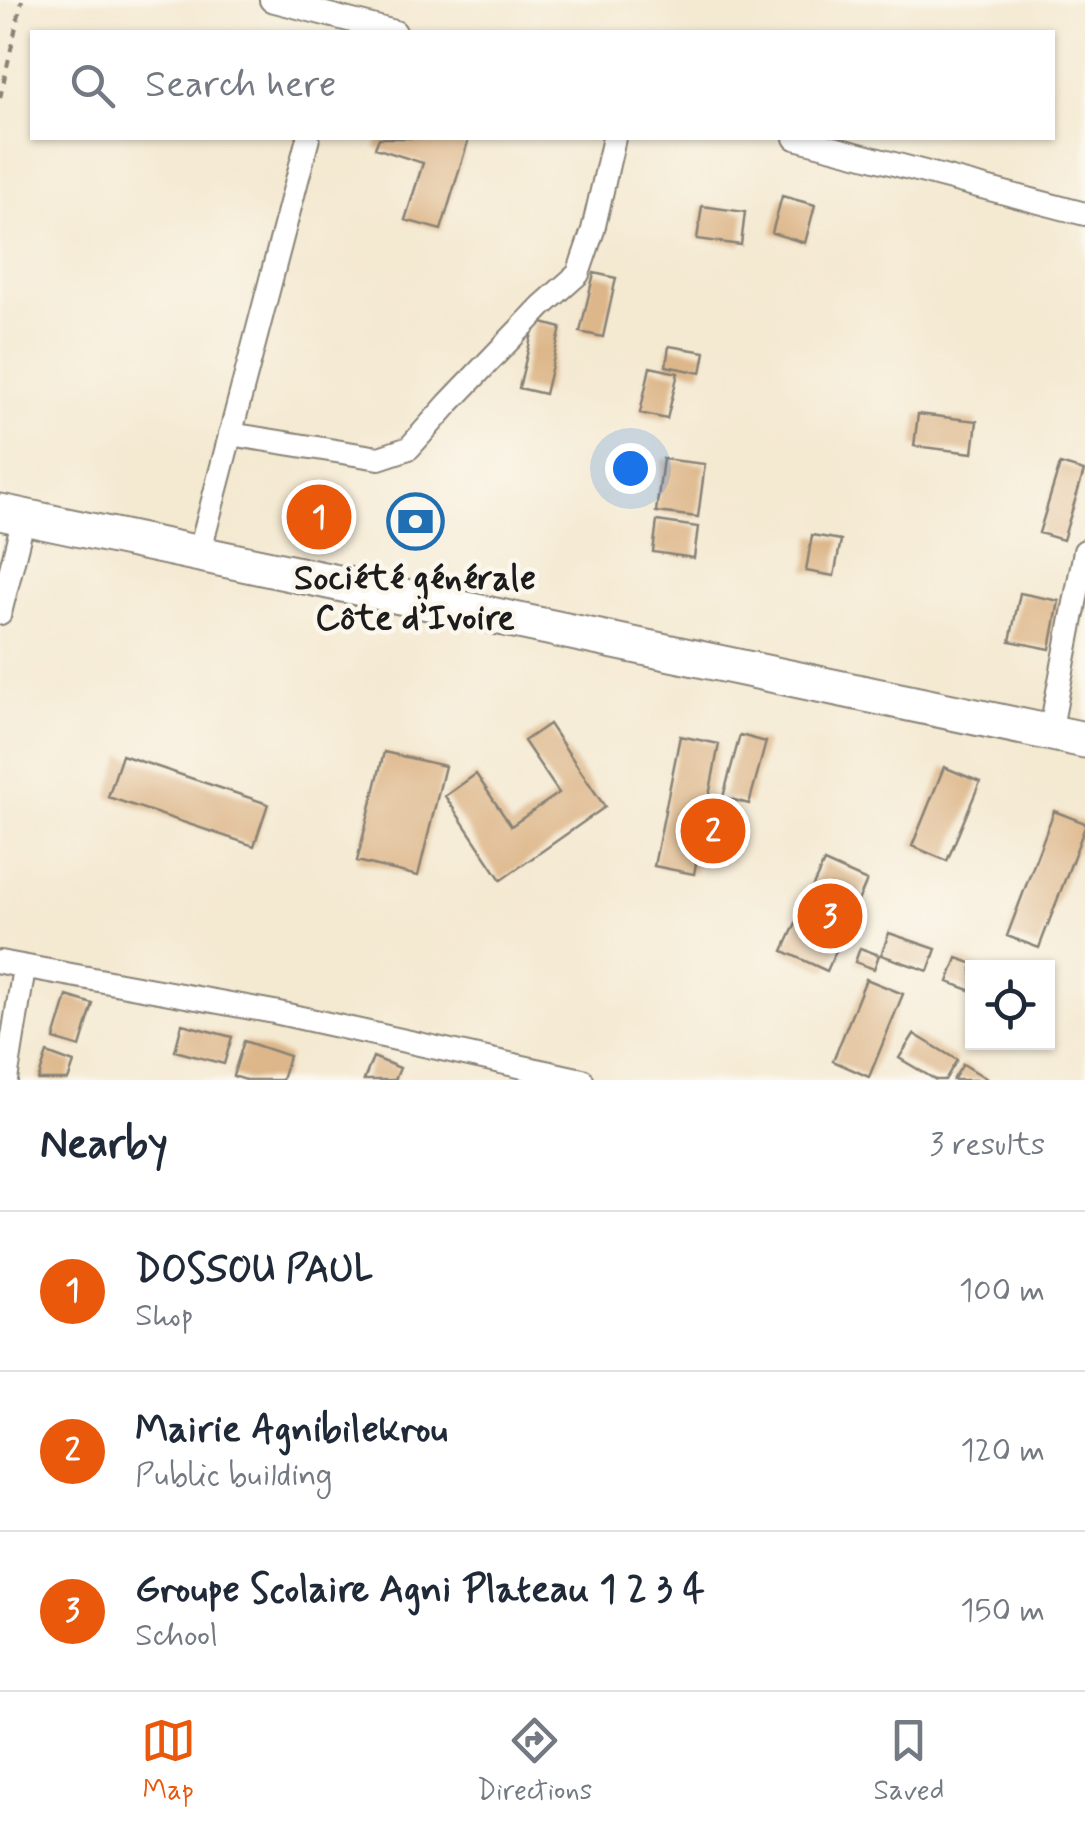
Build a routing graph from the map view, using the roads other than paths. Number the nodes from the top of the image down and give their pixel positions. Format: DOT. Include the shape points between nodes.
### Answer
graph roads {
  1 [pos="270,0"];
  2 [pos="338,25"];
  3 [pos="378,30"];
  4 [pos="307,140"];
  5 [pos="614,140"];
  6 [pos="803,140"];
  7 [pos="1085,214"];
  8 [pos="230,434"];
  9 [pos="12,515"];
  10 [pos="1085,551"];
  11 [pos="199,554"];
  12 [pos="0,613"];
  13 [pos="1050,733"];
  14 [pos="1085,740"];
  15 [pos="0,962"];
  16 [pos="24,968"];
  17 [pos="514,1072"];
  18 [pos="6,1080"];
  19 [pos="582,1080"];
  1 -- 2 [label="street"];
  2 -- 3 [label="street"];
  4 -- 8 [label="street"];
  5 -- 8 [label="street" via="578,274 410,448 379,458"];
  6 -- 7 [label="street"];
  8 -- 11 [label="street"];
  9 -- 11 [label="main road"];
  9 -- 12 [label="street"];
  10 -- 13 [label="street"];
  11 -- 13 [label="main road"];
  13 -- 14 [label="main road"];
  15 -- 16 [label="street"];
  16 -- 17 [label="street" via="274,1012"];
  16 -- 18 [label="street"];
  17 -- 19 [label="street"];
}
